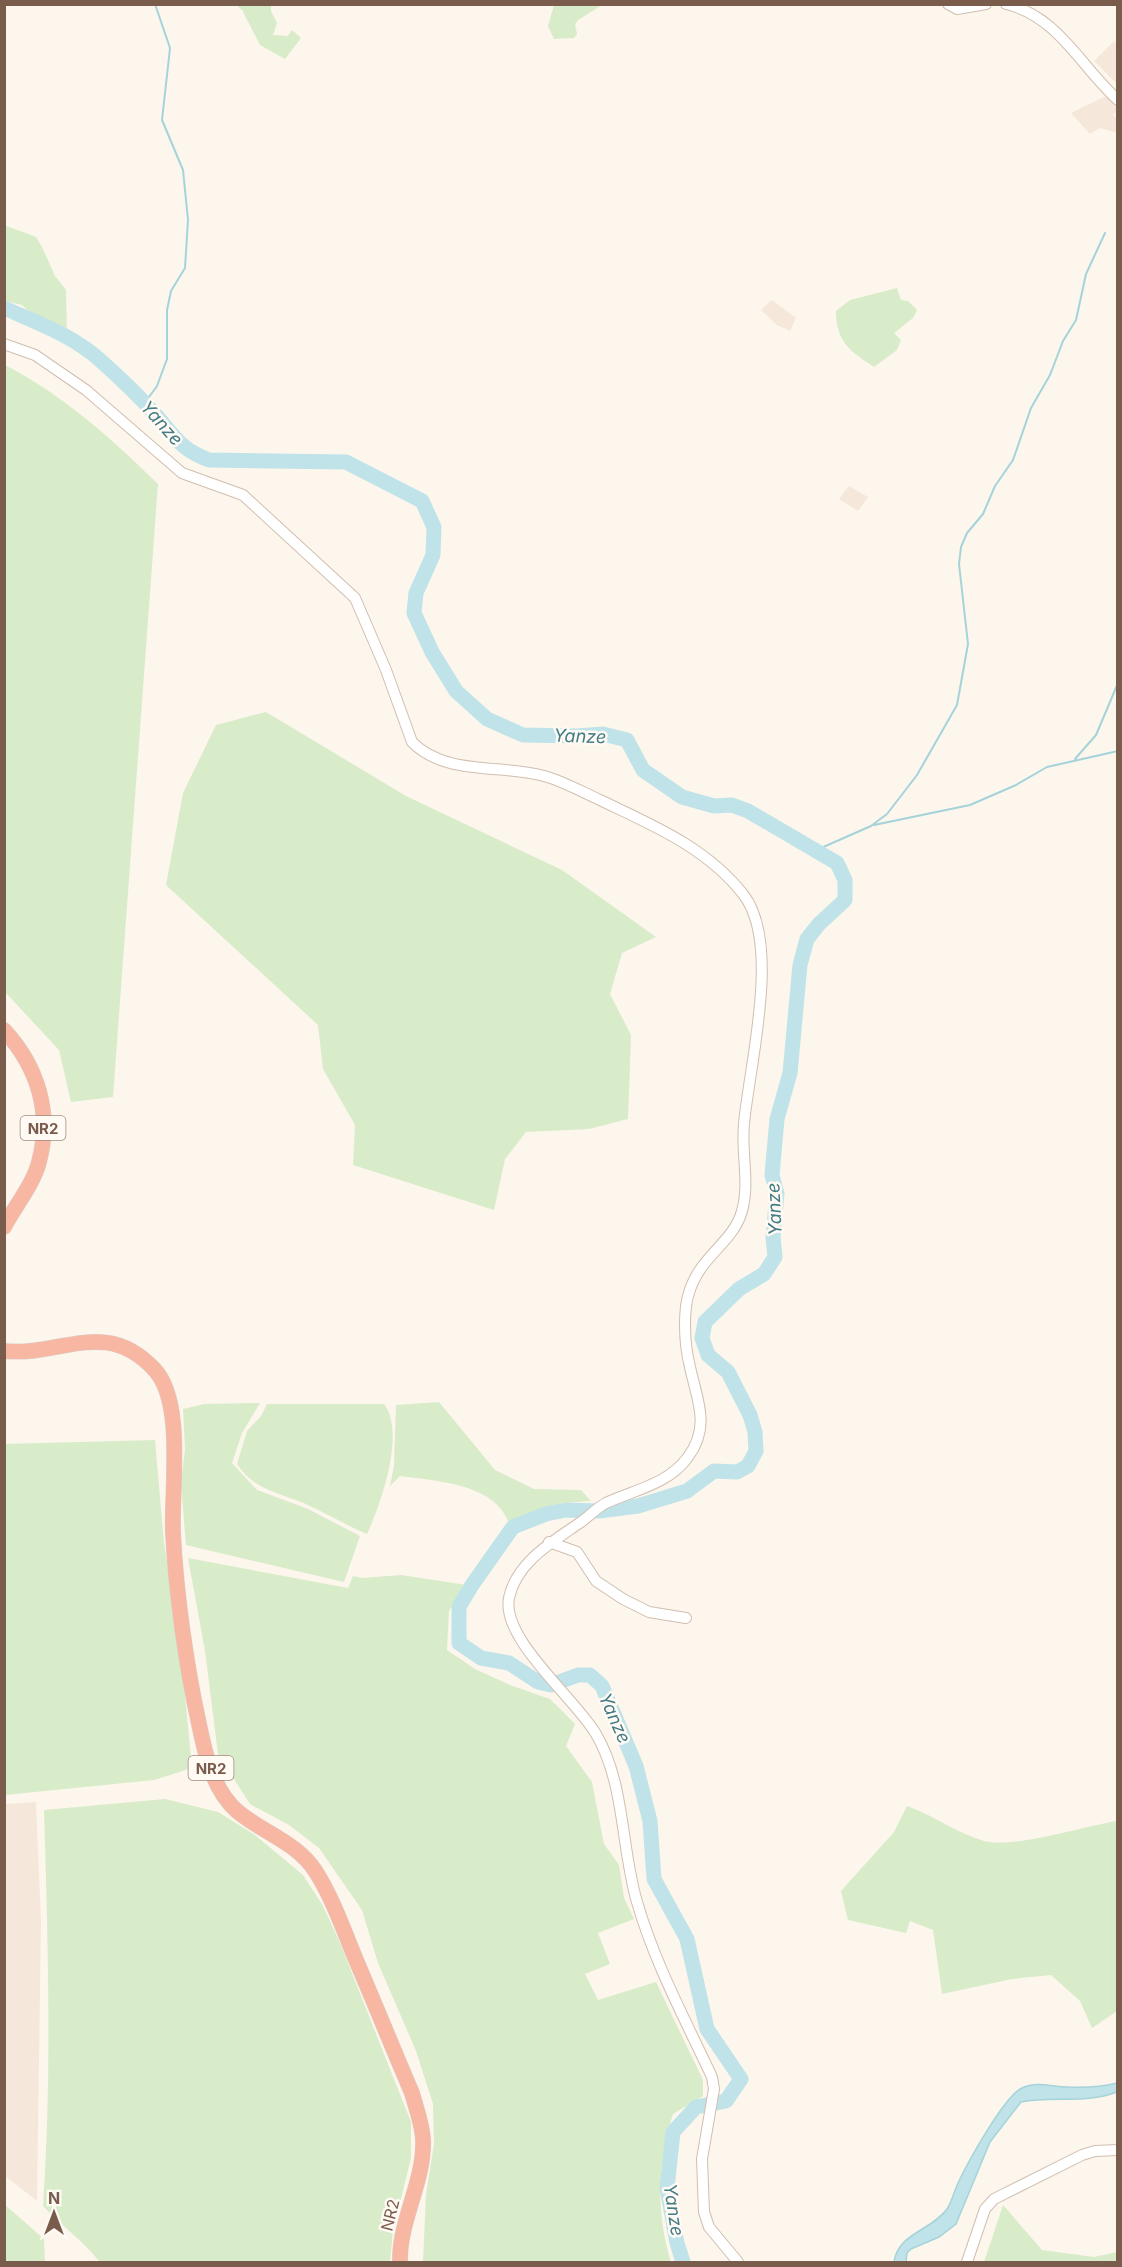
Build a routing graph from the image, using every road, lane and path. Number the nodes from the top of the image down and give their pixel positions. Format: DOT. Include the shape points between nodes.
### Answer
graph roads {
  1 [pos="948,4"];
  2 [pos="986,4"];
  3 [pos="1006,4"];
  4 [pos="1118,100"];
  5 [pos="4,344"];
  6 [pos="4,1030"];
  7 [pos="4,1227"];
  8 [pos="4,1351"];
  9 [pos="549,1542"];
  10 [pos="686,1618"];
  11 [pos="1118,2150"];
  12 [pos="400,2262"];
  13 [pos="738,2262"];
  14 [pos="967,2262"];
  1 -- 2 [label="street" via="957,9"];
  3 -- 4 [label="street" via="1024,8 1047,22"];
  5 -- 9 [label="street" via="34,356 86,390 182,473 243,495 355,598 406,729 421,751 456,764 547,776 674,835 721,869 747,899 760,947 760,1010 744,1120 746,1194 737,1224 703,1262 691,1284 686,1307 685,1342 702,1413 701,1434 686,1460 659,1482 601,1505"];
  6 -- 7 [label="highway, NR2 / NR2" via="33,1070 43,1118 38,1163"];
  8 -- 12 [label="highway, NR2 / NR2" via="106,1341 133,1351 162,1380 172,1425 176,1560 199,1725 211,1770 223,1794 238,1811 286,1842 318,1875 342,1924 420,2121 422,2160"];
  9 -- 10 [label="street" via="577,1552 596,1581 623,1599 649,1612"];
  9 -- 13 [label="street" via="522,1574 508,1603 514,1628 601,1742 612,1774 636,1899 663,1977 712,2077 714,2090 702,2159 704,2212 709,2227"];
  11 -- 14 [label="street" via="1082,2155 994,2199 985,2209"];
}
